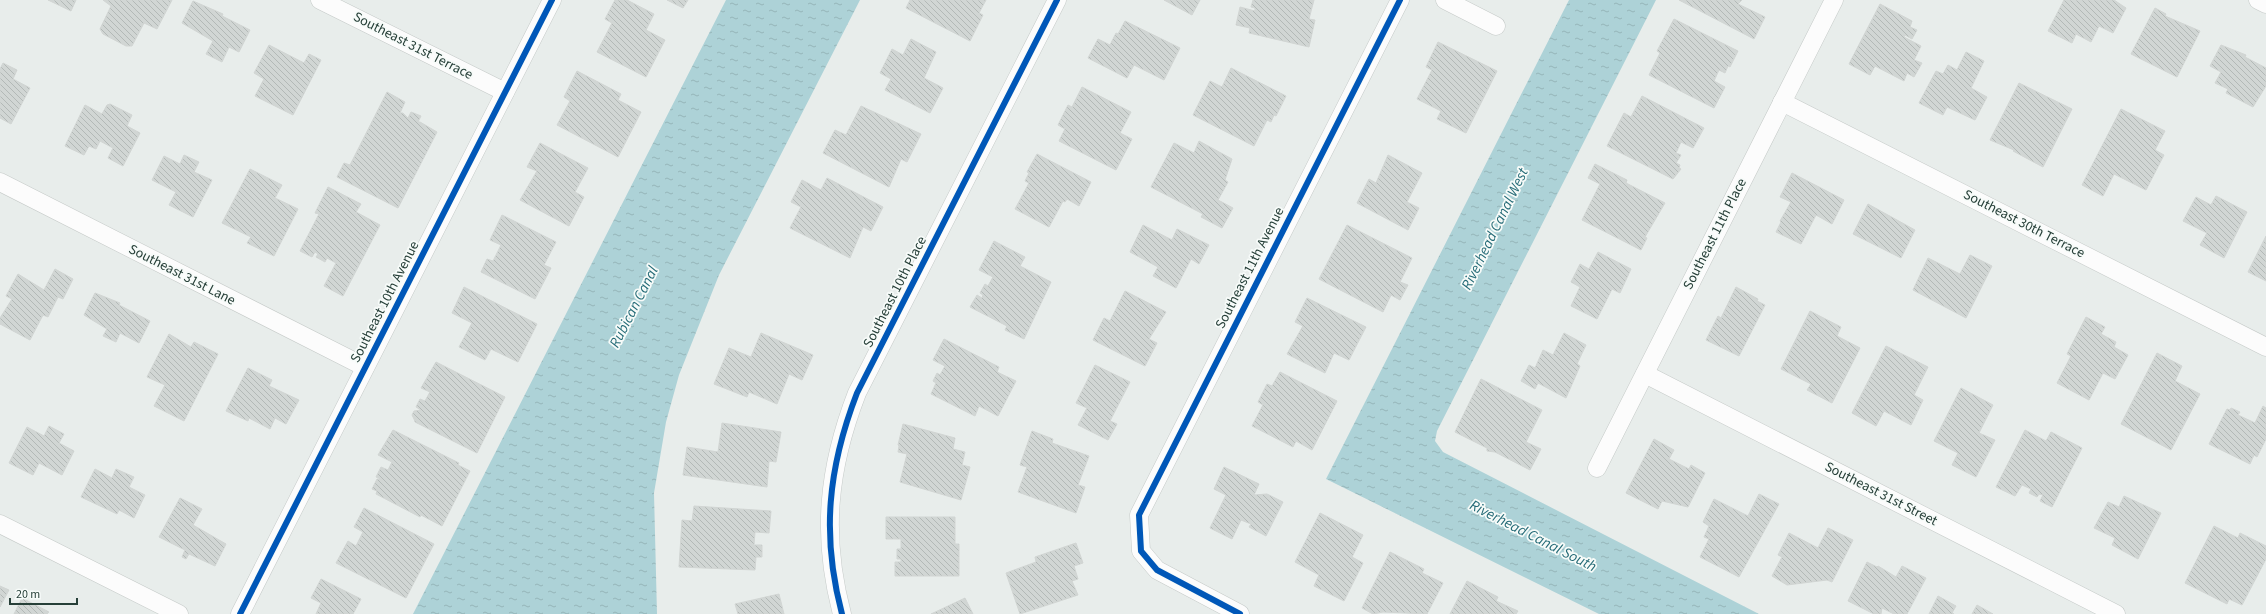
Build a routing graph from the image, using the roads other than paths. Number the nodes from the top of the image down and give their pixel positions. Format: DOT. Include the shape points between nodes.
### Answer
graph roads {
  1 [pos="320,0"];
  2 [pos="552,0"];
  3 [pos="1057,0"];
  4 [pos="1400,0"];
  5 [pos="1445,0"];
  6 [pos="1834,0"];
  7 [pos="2258,0"];
  8 [pos="2266,4"];
  9 [pos="1496,26"];
  10 [pos="505,92"];
  11 [pos="1782,102"];
  12 [pos="0,182"];
  13 [pos="2266,347"];
  14 [pos="365,367"];
  15 [pos="1645,374"];
  16 [pos="1597,468"];
  17 [pos="0,524"];
  18 [pos="179,614"];
  19 [pos="240,614"];
  20 [pos="842,614"];
  21 [pos="1240,614"];
  22 [pos="2116,614"];
  1 -- 10 [label="street, Southeast 31st Terrace"];
  2 -- 10 [label="street, Southeast 10th Avenue"];
  3 -- 20 [label="street, Southeast 10th Place" via="857,393 846,422 837,452 829,511 832,567"];
  4 -- 21 [label="street, Southeast 11th Avenue" via="1139,515 1141,551 1157,570"];
  5 -- 9 [label="street"];
  6 -- 11 [label="street, Southeast 11th Place"];
  7 -- 8 [label="street"];
  10 -- 14 [label="street, Southeast 10th Avenue"];
  11 -- 13 [label="street, Southeast 30th Terrace"];
  11 -- 15 [label="street, Southeast 11th Place"];
  12 -- 14 [label="street, Southeast 31st Lane"];
  14 -- 19 [label="street, Southeast 10th Avenue"];
  15 -- 16 [label="street, Southeast 11th Place"];
  15 -- 22 [label="street, Southeast 31st Street"];
  17 -- 18 [label="street"];
}
